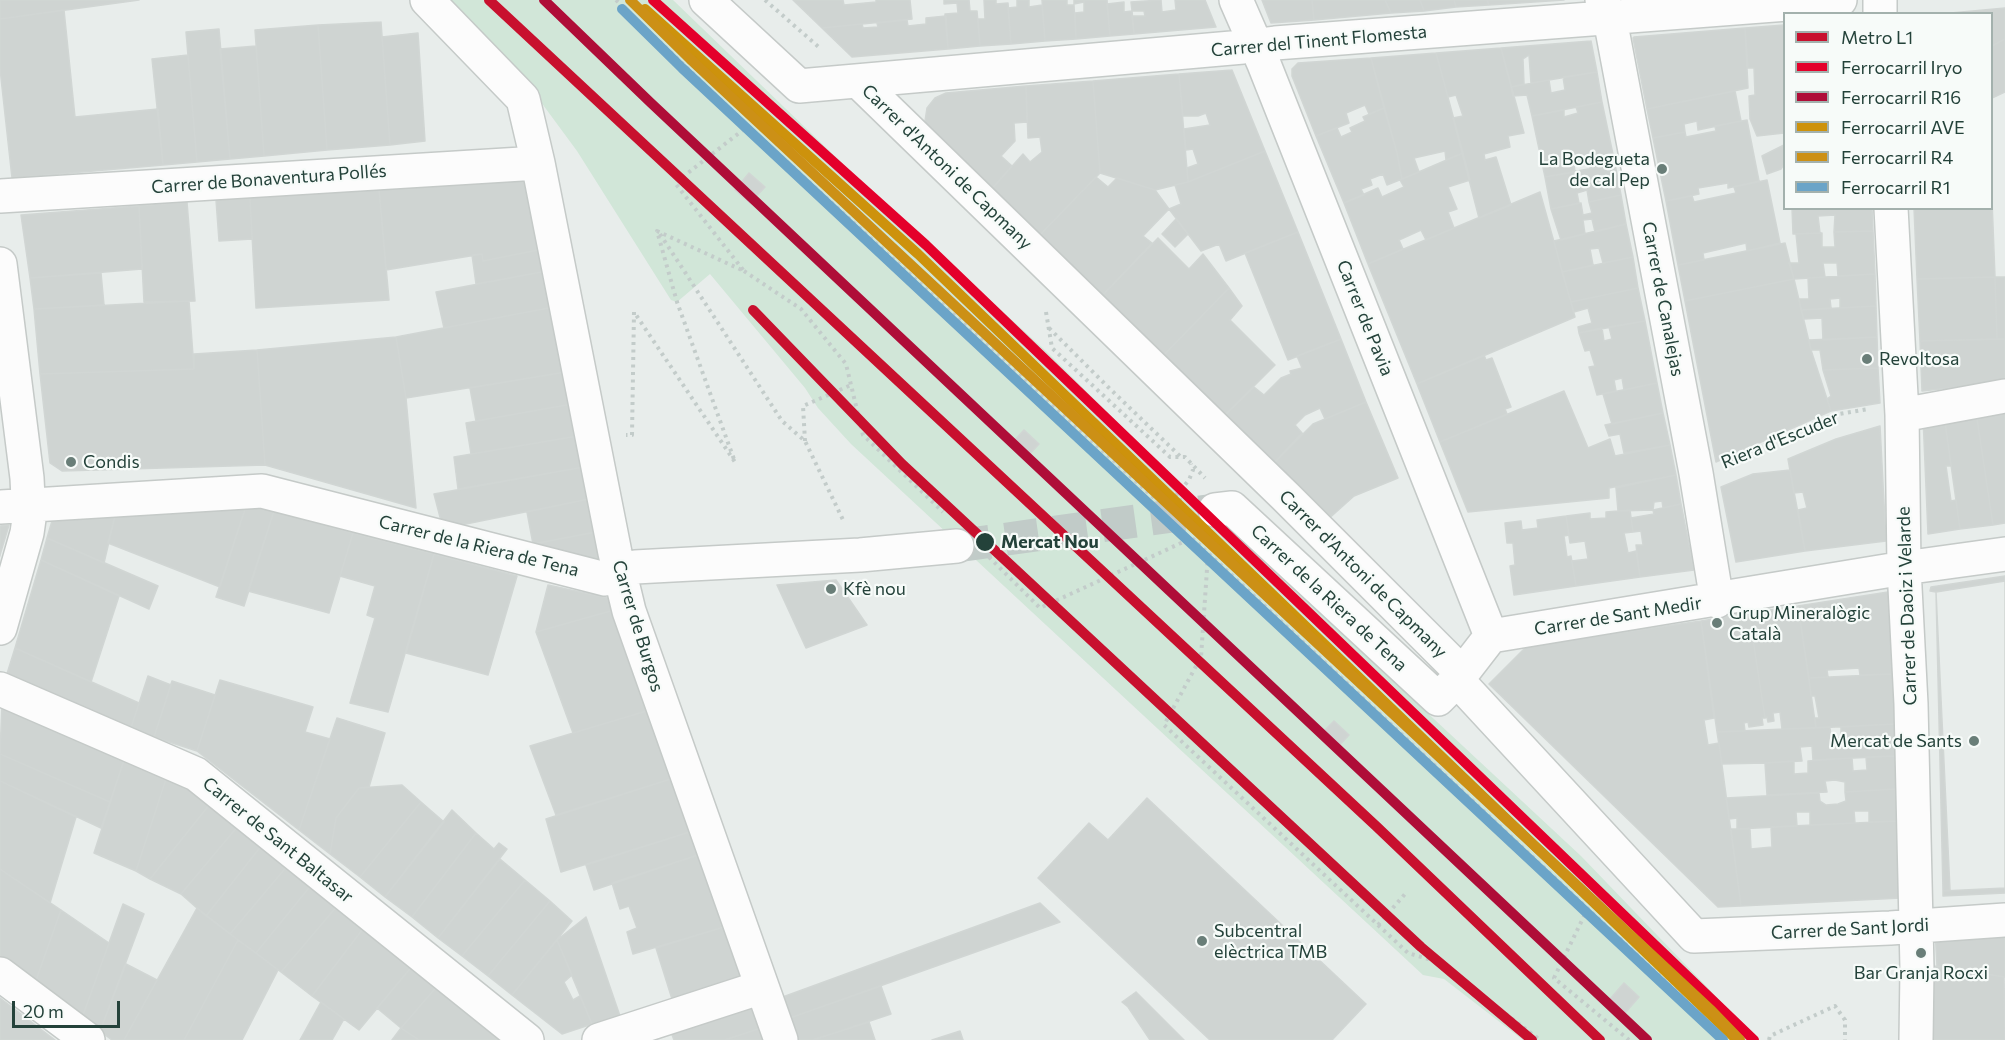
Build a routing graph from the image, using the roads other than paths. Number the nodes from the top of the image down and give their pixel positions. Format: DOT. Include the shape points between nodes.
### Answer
graph roads {
  1 [pos="427,0"];
  2 [pos="706,0"];
  3 [pos="1236,0"];
  4 [pos="1840,0"];
  5 [pos="1606,9"];
  6 [pos="1256,46"];
  7 [pos="858,81"];
  8 [pos="538,163"];
  9 [pos="0,196"];
  10 [pos="1891,210"];
  11 [pos="0,264"];
  12 [pos="6,344"];
  13 [pos="2005,396"];
  14 [pos="1902,415"];
  15 [pos="14,506"];
  16 [pos="1223,509"];
  17 [pos="962,538"];
  18 [pos="2005,554"];
  19 [pos="620,569"];
  20 [pos="1904,573"];
  21 [pos="1717,601"];
  22 [pos="0,628"];
  23 [pos="1491,636"];
  24 [pos="0,689"];
  25 [pos="1448,690"];
  26 [pos="2005,920"];
  27 [pos="1915,927"];
  28 [pos="1694,936"];
  29 [pos="0,974"];
  30 [pos="762,987"];
  31 [pos="88,1040"];
  32 [pos="527,1040"];
  33 [pos="599,1040"];
  34 [pos="781,1040"];
  35 [pos="1916,1040"];
  1 -- 8 [label="street" via="523,99"];
  2 -- 7 [label="street, Carrer del Tinent Flomesta" via="799,86"];
  3 -- 6 [label="street, Carrer de Pavia"];
  4 -- 5 [label="street, Carrer del Tinent Flomesta"];
  5 -- 6 [label="street, Carrer del Tinent Flomesta"];
  5 -- 21 [label="street, Carrer de Canalejas"];
  6 -- 7 [label="street, Carrer del Tinent Flomesta"];
  6 -- 23 [label="street, Carrer de Pavia"];
  7 -- 25 [label="street, Carrer d'Antoni de Capmany" via="1455,666"];
  8 -- 9 [label="street, Carrer de Bonaventura Pollés"];
  8 -- 19 [label="street, Carrer de Burgos"];
  10 -- 14 [label="street, Carrer de Daoiz i Velarde"];
  11 -- 12 [label="street"];
  12 -- 15 [label="street" via="27,478"];
  13 -- 14 [label="street"];
  14 -- 20 [label="street, Carrer de Daoiz i Velarde"];
  15 -- 19 [label="street, Carrer de la Riera de Tena" via="262,491 605,579"];
  15 -- 22 [label="street" via="27,533"];
  16 -- 25 [label="street, Carrer de la Riera de Tena"];
  17 -- 19 [label="street, Carrer de la Riera de Tena" via="860,555"];
  18 -- 20 [label="street, Carrer de Sant Medir"];
  19 -- 30 [label="street, Carrer de Burgos" via="629,611"];
  20 -- 21 [label="street, Carrer de Sant Medir"];
  20 -- 27 [label="street, Carrer de Daoiz i Velarde"];
  21 -- 23 [label="street, Carrer de Sant Medir"];
  23 -- 25 [label="street"];
  24 -- 32 [label="street, Carrer de Sant Baltasar" via="196,774"];
  25 -- 28 [label="street, Carrer d'Antoni de Capmany"];
  26 -- 27 [label="street, Carrer de Sant Jordi"];
  27 -- 28 [label="street, Carrer de Sant Jordi"];
  27 -- 35 [label="street, Carrer de Daoiz i Velarde"];
  29 -- 31 [label="street"];
  30 -- 33 [label="street"];
  30 -- 34 [label="street, Carrer de Burgos"];
}
